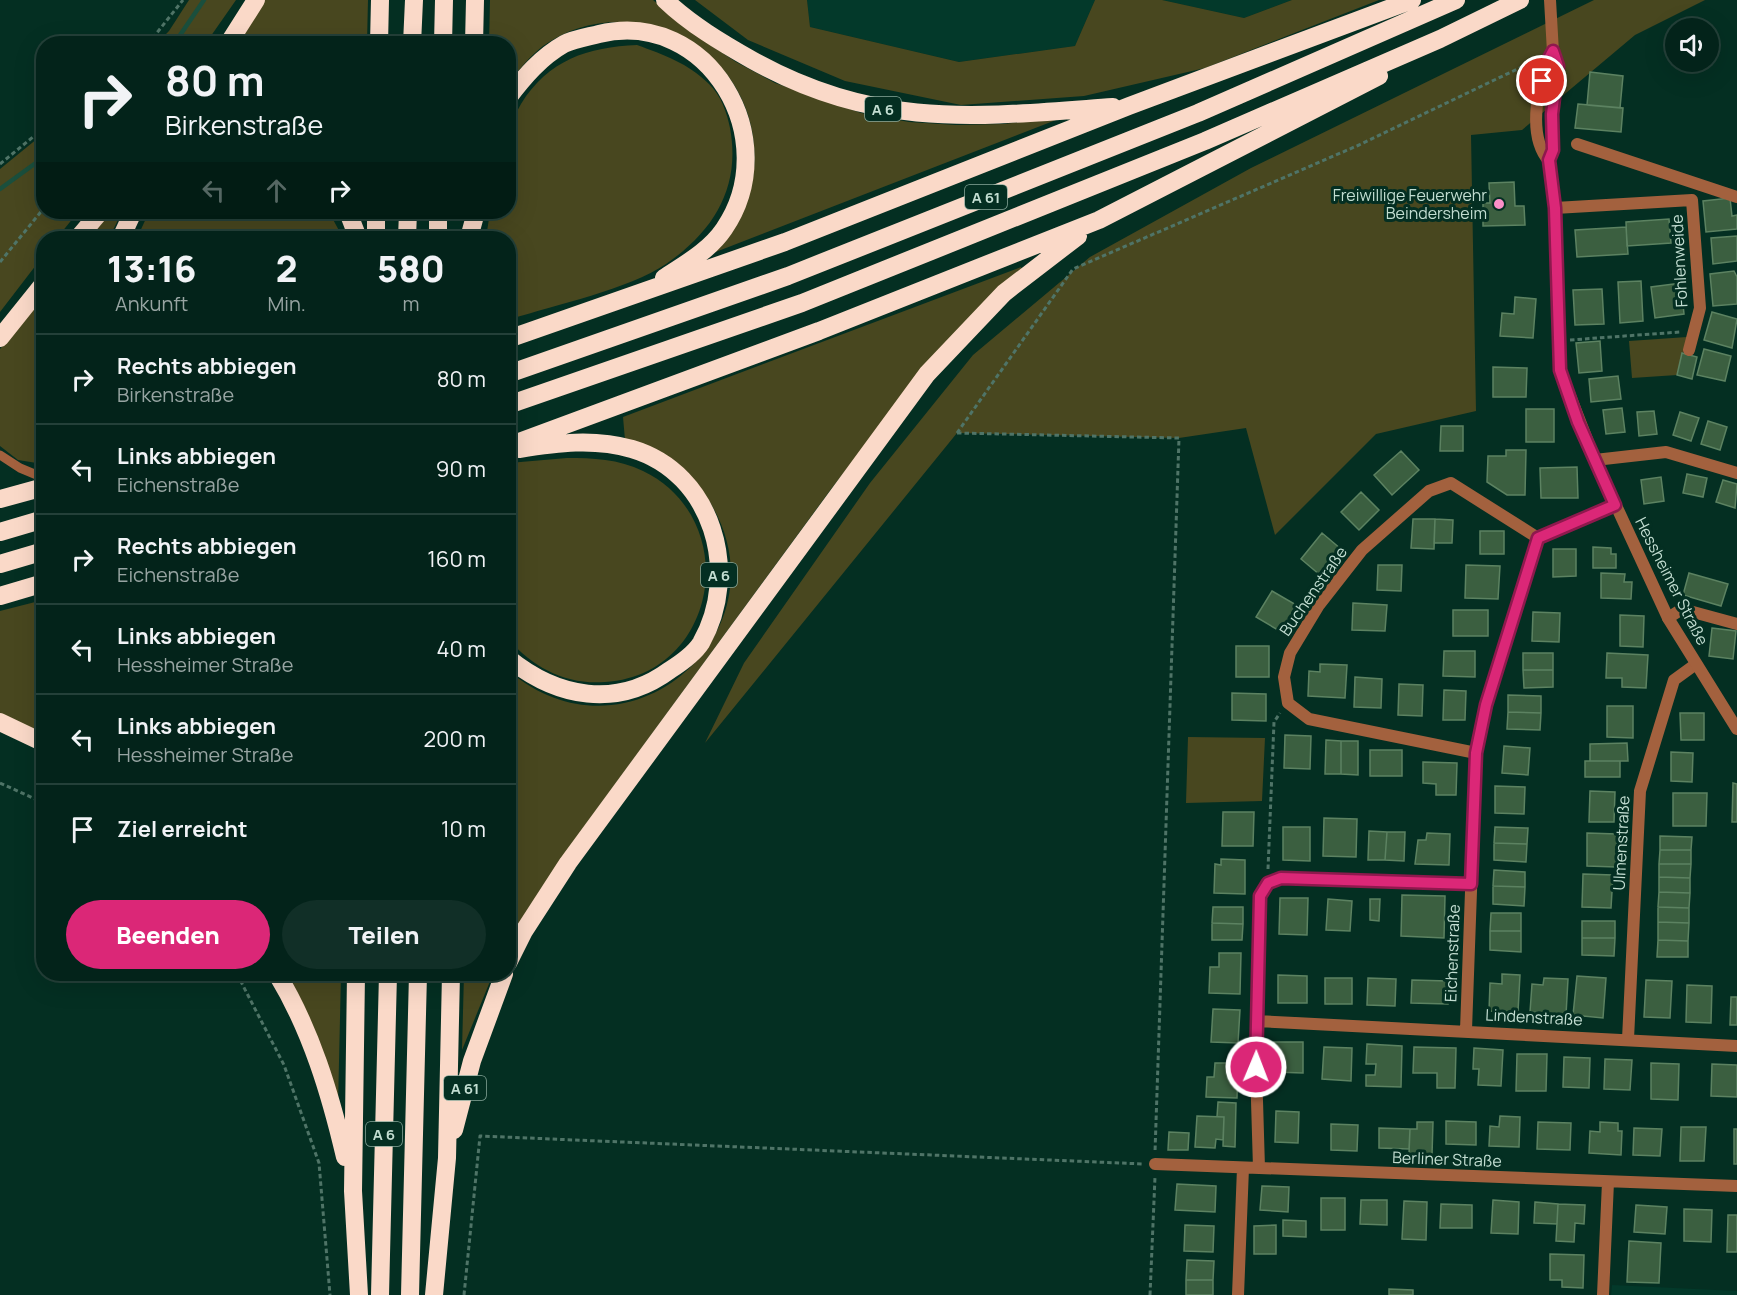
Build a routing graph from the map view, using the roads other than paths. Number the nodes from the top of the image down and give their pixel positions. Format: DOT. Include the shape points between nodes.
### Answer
graph roads {
  1 [pos="256,0"];
  2 [pos="380,0"];
  3 [pos="414,0"];
  4 [pos="444,0"];
  5 [pos="475,0"];
  6 [pos="665,0"];
  7 [pos="1412,0"];
  8 [pos="1456,0"];
  9 [pos="1520,0"];
  10 [pos="1550,0"];
  11 [pos="233,36"];
  12 [pos="379,36"];
  13 [pos="412,36"];
  14 [pos="443,36"];
  15 [pos="474,36"];
  16 [pos="1440,39"];
  17 [pos="516,88"];
  18 [pos="1129,106"];
  19 [pos="1577,144"];
  20 [pos="1691,182"];
  21 [pos="1737,197"];
  22 [pos="1680,201"];
  23 [pos="1555,208"];
  24 [pos="93,219"];
  25 [pos="1099,220"];
  26 [pos="84,231"];
  27 [pos="36,293"];
  28 [pos="638,295"];
  29 [pos="516,336"];
  30 [pos="0,338"];
  31 [pos="1689,350"];
  32 [pos="516,371"];
  33 [pos="516,402"];
  34 [pos="516,445"];
  35 [pos="516,447"];
  36 [pos="0,455"];
  37 [pos="1595,460"];
  38 [pos="1737,473"];
  39 [pos="36,475"];
  40 [pos="36,489"];
  41 [pos="0,499"];
  42 [pos="1615,505"];
  43 [pos="36,521"];
  44 [pos="0,531"];
  45 [pos="1538,538"];
  46 [pos="36,553"];
  47 [pos="0,564"];
  48 [pos="36,585"];
  49 [pos="0,596"];
  50 [pos="1668,618"];
  51 [pos="1737,624"];
  52 [pos="1696,664"];
  53 [pos="516,665"];
  54 [pos="0,722"];
  55 [pos="1737,729"];
  56 [pos="36,739"];
  57 [pos="1476,753"];
  58 [pos="1471,884"];
  59 [pos="516,948"];
  60 [pos="280,981"];
  61 [pos="356,981"];
  62 [pos="388,981"];
  63 [pos="418,981"];
  64 [pos="451,981"];
  65 [pos="501,981"];
  66 [pos="1257,1021"];
  67 [pos="1466,1030"];
  68 [pos="1628,1040"];
  69 [pos="1737,1046"];
  70 [pos="447,1158"];
  71 [pos="1155,1164"];
  72 [pos="1243,1168"];
  73 [pos="1259,1168"];
  74 [pos="1608,1182"];
  75 [pos="1737,1186"];
  76 [pos="353,1191"];
  77 [pos="359,1295"];
  78 [pos="380,1295"];
  79 [pos="410,1295"];
  80 [pos="434,1295"];
  81 [pos="1238,1295"];
  82 [pos="1603,1295"];
  1 -- 11 [label="highway"];
  2 -- 12 [label="highway"];
  3 -- 13 [label="highway"];
  4 -- 14 [label="highway"];
  5 -- 15 [label="highway"];
  6 -- 18 [label="highway, A 6" via="735,51 781,76 850,103 949,117"];
  7 -- 18 [label="highway"];
  8 -- 32 [label="highway, A 61" via="1198,113 788,276"];
  9 -- 16 [label="highway, A 61"];
  10 -- 23 [label="street, Hessheimer Straße" via="1553,51 1546,64 1537,114 1543,153 1549,160"];
  16 -- 25 [label="highway, A 61" via="1368,83"];
  16 -- 33 [label="highway, A 61" via="1205,141 802,303"];
  17 -- 28 [label="highway" via="550,53 566,43 610,31 668,39 693,52 724,84 741,120 745,141 746,167 738,202 724,230 707,248"];
  18 -- 28 [label="highway" via="785,242"];
  19 -- 20 [label="street"];
  20 -- 21 [label="street"];
  20 -- 22 [label="street"];
  22 -- 23 [label="street, Fohlenweide"];
  22 -- 31 [label="street, Fohlenweide" via="1692,200 1700,308"];
  23 -- 37 [label="street, Hessheimer Straße" via="1560,370"];
  24 -- 26 [label="highway"];
  25 -- 34 [label="highway, A 61"];
  25 -- 59 [label="highway, A 61" via="1004,293 927,374 568,863"];
  27 -- 30 [label="highway"];
  28 -- 29 [label="highway"];
  35 -- 53 [label="highway, A 6" via="583,442 633,450 656,459 680,478 702,504 716,543 719,573 717,603 699,645 651,682 608,694 581,694 553,687"];
  36 -- 39 [label="lane"];
  37 -- 38 [label="street" via="1666,452"];
  37 -- 42 [label="street, Hessheimer Straße"];
  40 -- 41 [label="highway"];
  42 -- 45 [label="street"];
  42 -- 50 [label="street, Hessheimer Straße"];
  43 -- 44 [label="highway"];
  45 -- 57 [label="street, Eichenstraße" via="1486,705"];
  45 -- 57 [label="street, Buchenstraße" via="1451,483 1429,490 1362,550 1319,605 1290,653 1284,677 1288,703 1310,719"];
  46 -- 47 [label="highway"];
  48 -- 49 [label="highway"];
  50 -- 51 [label="street" via="1682,609"];
  50 -- 52 [label="street, Hessheimer Straße"];
  52 -- 55 [label="street, Hessheimer Straße"];
  52 -- 68 [label="street, Ulmenstraße" via="1674,680 1640,790"];
  54 -- 56 [label="highway"];
  57 -- 58 [label="street, Eichenstraße"];
  58 -- 66 [label="street" via="1281,878 1268,883 1260,896"];
  58 -- 67 [label="street, Eichenstraße"];
  60 -- 76 [label="highway, A 6" via="314,1048"];
  61 -- 76 [label="highway, A 6"];
  62 -- 78 [label="highway, A 6"];
  63 -- 79 [label="highway, A 6"];
  64 -- 70 [label="highway"];
  65 -- 70 [label="highway, A 61" via="472,1061"];
  66 -- 67 [label="street, Lindenstraße"];
  66 -- 73 [label="street"];
  67 -- 68 [label="street, Lindenstraße"];
  68 -- 69 [label="street, Lindenstraße"];
  70 -- 80 [label="highway"];
  71 -- 72 [label="street, Berliner Straße"];
  72 -- 73 [label="street, Berliner Straße"];
  72 -- 81 [label="street"];
  73 -- 74 [label="street, Berliner Straße"];
  74 -- 75 [label="street, Berliner Straße"];
  74 -- 82 [label="street"];
  76 -- 77 [label="highway, A 6"];
}
